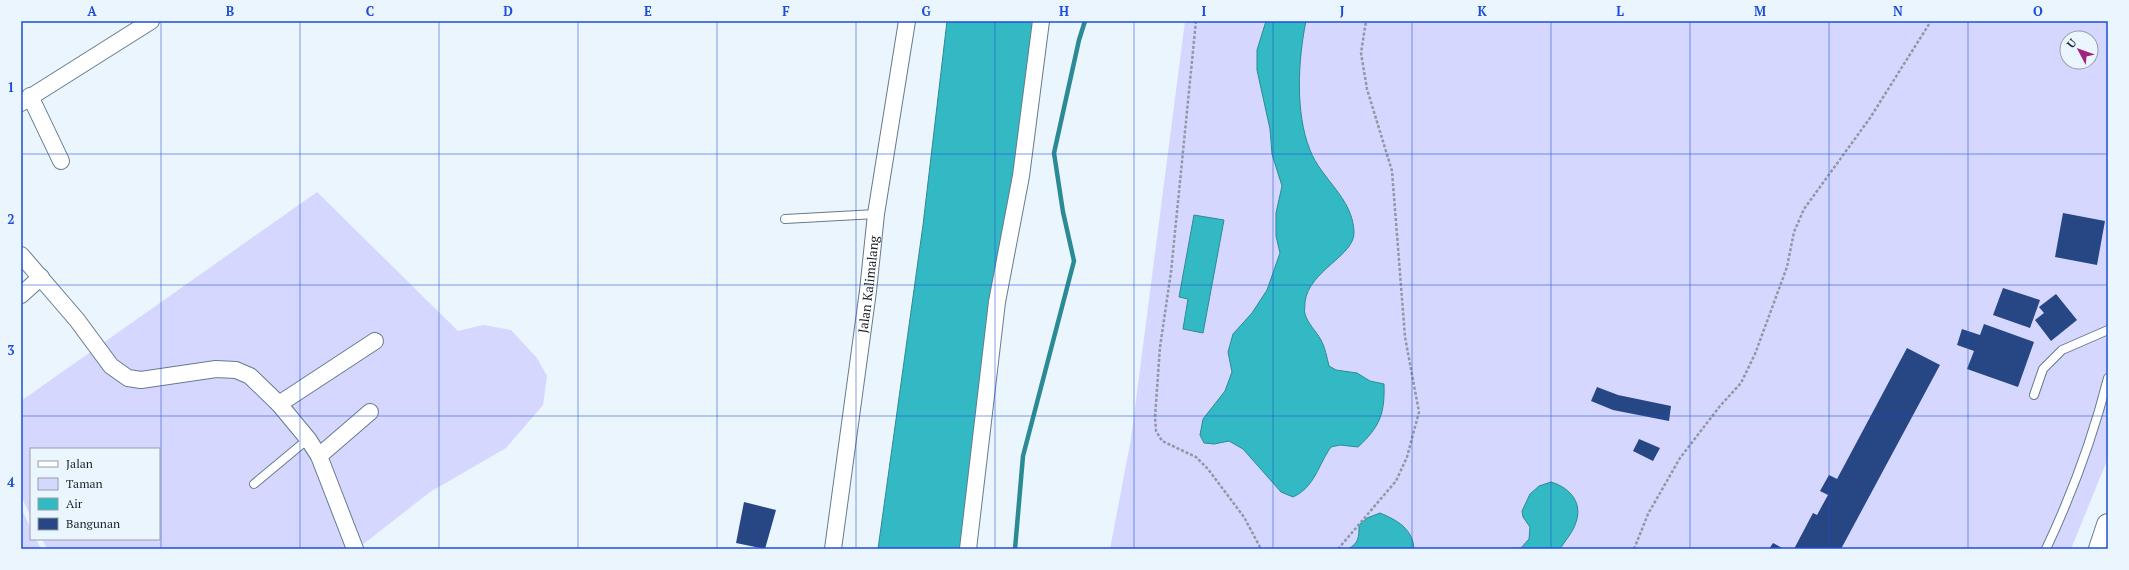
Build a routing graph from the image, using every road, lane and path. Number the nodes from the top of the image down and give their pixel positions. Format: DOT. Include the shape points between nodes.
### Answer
graph roads {
  1 [pos="151,21"];
  2 [pos="907,21"];
  3 [pos="1041,21"];
  4 [pos="1196,21"];
  5 [pos="1366,21"];
  6 [pos="1931,21"];
  7 [pos="129,26"];
  8 [pos="26,100"];
  9 [pos="61,161"];
  10 [pos="876,214"];
  11 [pos="785,219"];
  12 [pos="21,254"];
  13 [pos="41,277"];
  14 [pos="21,295"];
  15 [pos="2108,330"];
  16 [pos="375,341"];
  17 [pos="2108,378"];
  18 [pos="2034,395"];
  19 [pos="279,404"];
  20 [pos="370,412"];
  21 [pos="308,439"];
  22 [pos="318,456"];
  23 [pos="254,484"];
  24 [pos="2108,525"];
  25 [pos="355,549"];
  26 [pos="833,549"];
  27 [pos="968,549"];
  28 [pos="1261,549"];
  29 [pos="1338,549"];
  30 [pos="1634,549"];
  31 [pos="2046,549"];
  32 [pos="2100,549"];
  1 -- 7 [label="street"];
  2 -- 10 [label="street, Jalan Kalimalang"];
  3 -- 27 [label="street" via="1021,176 997,302"];
  4 -- 28 [label="path" via="1171,272 1160,347 1156,431 1162,441 1196,458 1208,469 1244,517"];
  5 -- 29 [label="path" via="1361,53 1367,89 1392,172 1405,337 1419,412 1407,457 1396,482"];
  6 -- 30 [label="path" via="1870,118 1804,209 1794,232 1787,267 1755,354 1741,383 1680,458 1648,514"];
  7 -- 8 [label="street" via="87,62"];
  8 -- 9 [label="street"];
  10 -- 11 [label="lane"];
  10 -- 26 [label="street, Jalan Kalimalang"];
  12 -- 13 [label="street"];
  13 -- 14 [label="street"];
  13 -- 19 [label="street" via="111,366 128,378 140,380 216,369 236,370 250,376"];
  15 -- 18 [label="lane" via="2062,350 2043,369"];
  16 -- 19 [label="street"];
  17 -- 31 [label="lane" via="2097,421 2060,520"];
  19 -- 21 [label="street"];
  20 -- 22 [label="street"];
  21 -- 22 [label="street"];
  21 -- 23 [label="lane"];
  22 -- 25 [label="street"];
  24 -- 32 [label="highway"];
}
